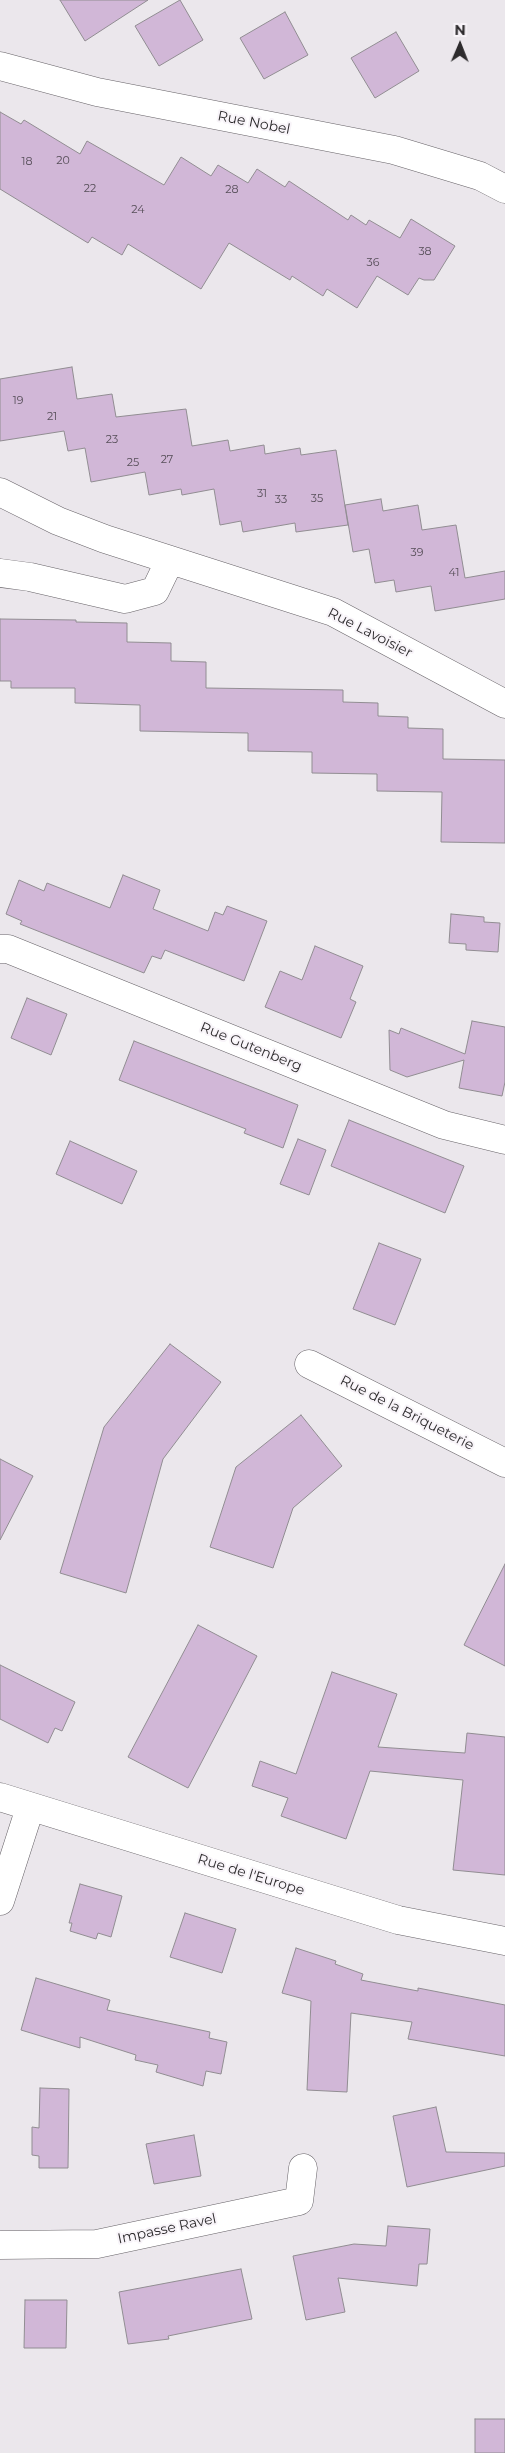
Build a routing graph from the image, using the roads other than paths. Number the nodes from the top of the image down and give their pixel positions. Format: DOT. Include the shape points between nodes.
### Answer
graph roads {
  1 [pos="0,66"];
  2 [pos="505,189"];
  3 [pos="0,492"];
  4 [pos="170,560"];
  5 [pos="0,573"];
  6 [pos="505,704"];
  7 [pos="0,948"];
  8 [pos="505,1140"];
  9 [pos="309,1364"];
  10 [pos="505,1463"];
  11 [pos="0,1797"];
  12 [pos="30,1808"];
  13 [pos="0,1901"];
  14 [pos="505,1941"];
  15 [pos="303,2168"];
  16 [pos="0,2245"];
  1 -- 2 [label="street, Rue Nobel" via="97,92 394,150 480,176"];
  3 -- 4 [label="street, Rue Lavoisier" via="58,521"];
  4 -- 5 [label="street" via="155,591 125,599"];
  4 -- 6 [label="street, Rue Lavoisier" via="333,612"];
  7 -- 8 [label="street, Rue Gutenberg" via="444,1125"];
  9 -- 10 [label="street, Rue de la Briqueterie"];
  11 -- 12 [label="street, Rue de l'Europe"];
  12 -- 13 [label="street"];
  12 -- 14 [label="street, Rue de l'Europe" via="398,1920"];
  15 -- 16 [label="street, Impasse Ravel" via="299,2201 97,2244"];
}
